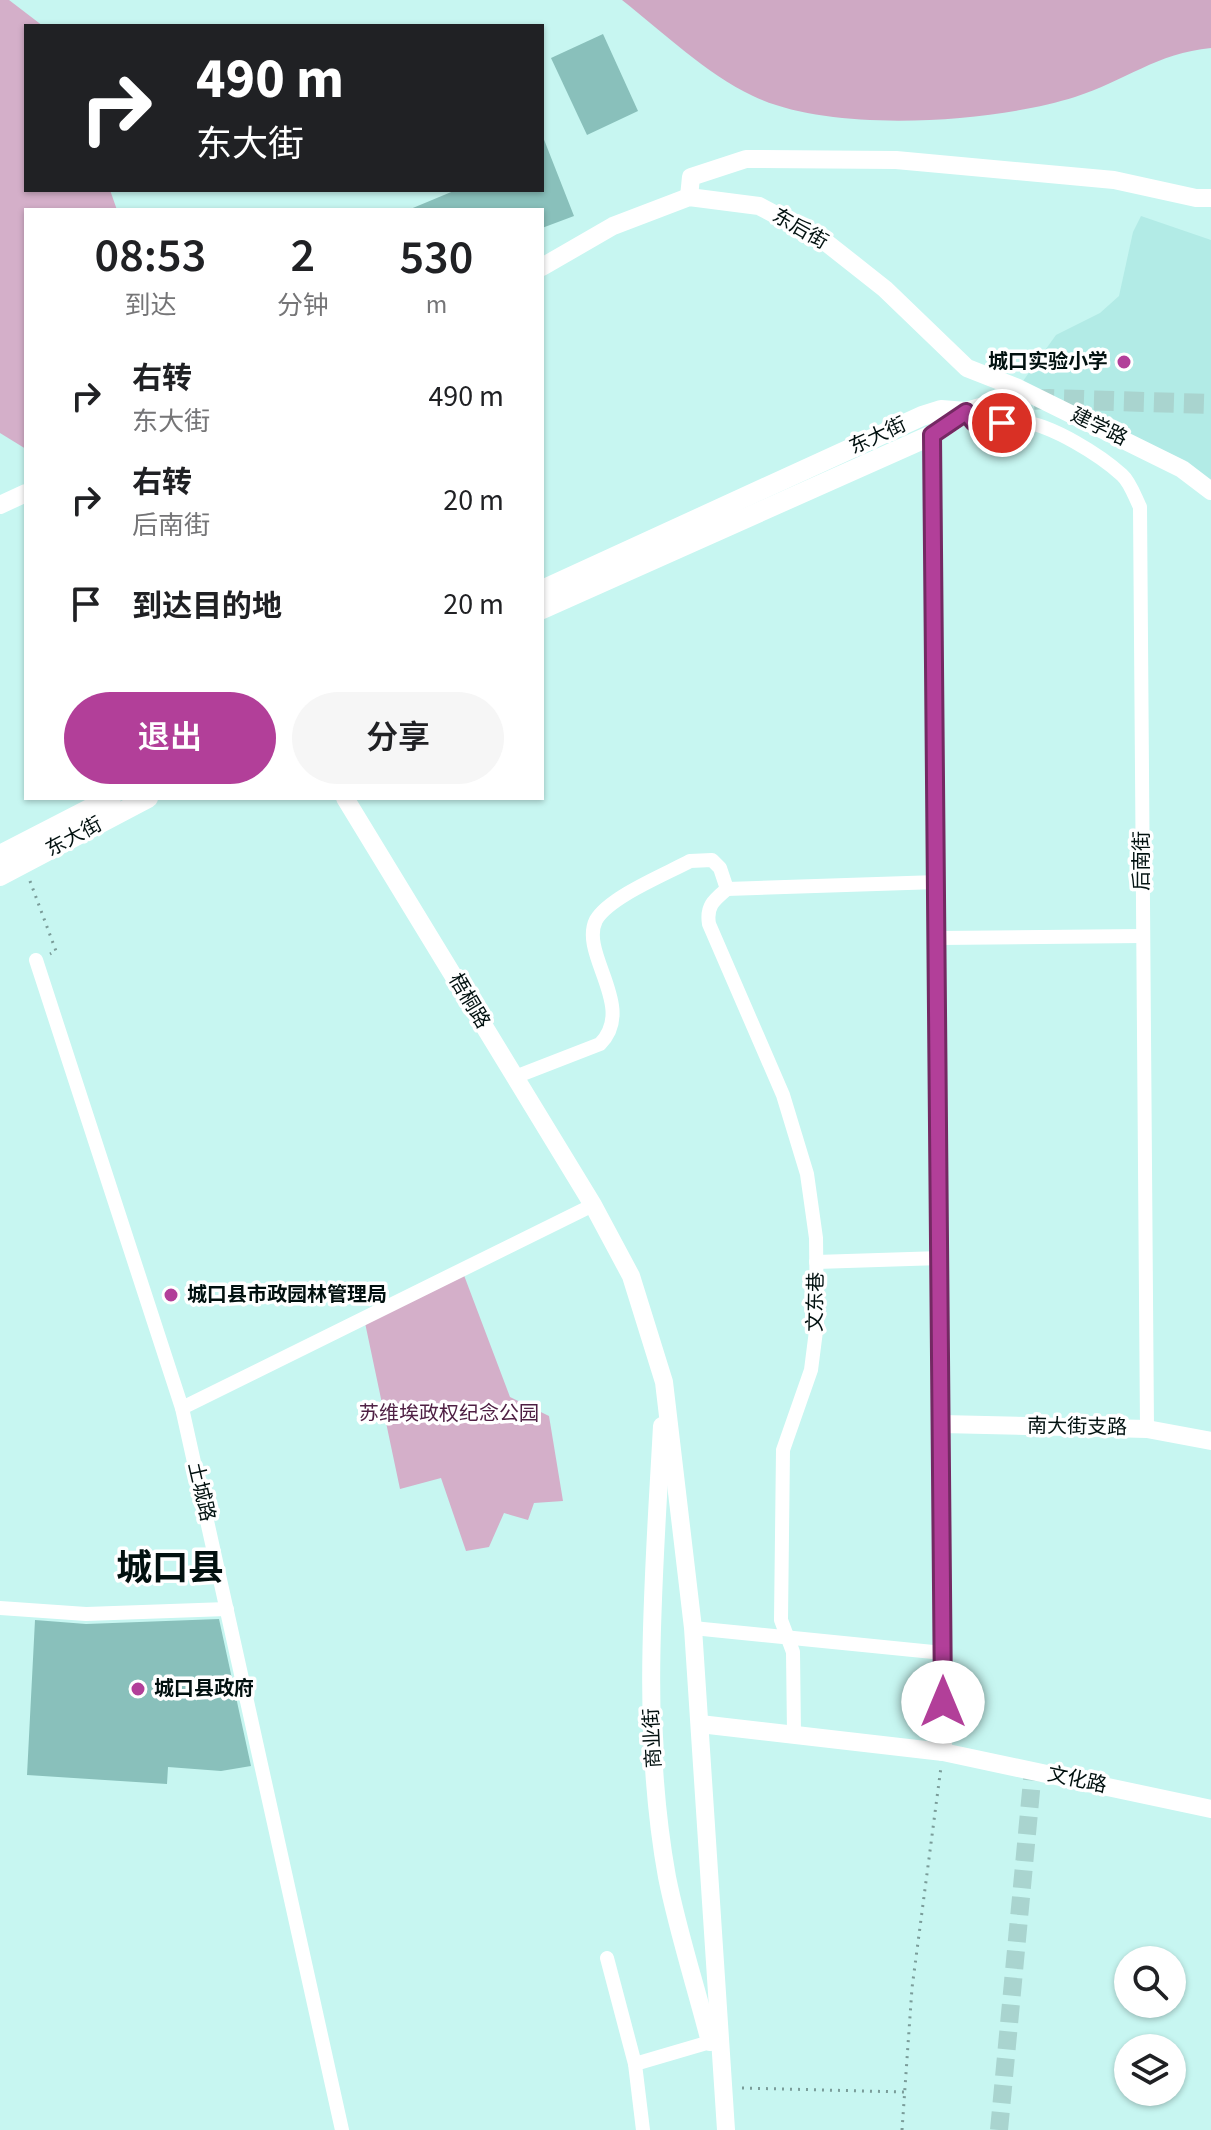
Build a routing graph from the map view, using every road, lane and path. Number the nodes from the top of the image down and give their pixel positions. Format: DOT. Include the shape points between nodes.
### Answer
graph roads {
  1 [pos="689,197"];
  2 [pos="1211,198"];
  3 [pos="544,266"];
  4 [pos="945,343"];
  5 [pos="1004,401"];
  6 [pos="966,412"];
  7 [pos="932,435"];
  8 [pos="1211,491"];
  9 [pos="24,494"];
  10 [pos="0,505"];
  11 [pos="544,589"];
  12 [pos="544,608"];
  13 [pos="107,800"];
  14 [pos="144,800"];
  15 [pos="346,800"];
  16 [pos="0,855"];
  17 [pos="24,864"];
  18 [pos="0,876"];
  19 [pos="938,882"];
  20 [pos="727,889"];
  21 [pos="1143,936"];
  22 [pos="939,938"];
  23 [pos="36,960"];
  24 [pos="515,1077"];
  25 [pos="593,1205"];
  26 [pos="941,1258"];
  27 [pos="816,1262"];
  28 [pos="664,1382"];
  29 [pos="182,1408"];
  30 [pos="942,1424"];
  31 [pos="1147,1429"];
  32 [pos="1211,1441"];
  33 [pos="0,1608"];
  34 [pos="227,1609"];
  35 [pos="693,1628"];
  36 [pos="790,1639"];
  37 [pos="943,1653"];
  38 [pos="700,1724"];
  39 [pos="794,1734"];
  40 [pos="943,1752"];
  41 [pos="1211,1809"];
  42 [pos="607,1958"];
  43 [pos="710,2042"];
  44 [pos="635,2064"];
  45 [pos="722,2087"];
  46 [pos="905,2092"];
  47 [pos="342,2130"];
  48 [pos="643,2130"];
  49 [pos="726,2130"];
  50 [pos="902,2130"];
  1 -- 2 [label="street" via="691,177 761,159 896,160 1114,180"];
  1 -- 3 [label="street, 东后街" via="613,226"];
  1 -- 4 [label="street, 东后街" via="759,206 823,240"];
  4 -- 8 [label="street, 建学路" via="967,368 1182,469"];
  5 -- 6 [label="main road"];
  6 -- 7 [label="main road, 东大街"];
  6 -- 11 [label="main road, 东大街" via="941,410 922,416"];
  6 -- 21 [label="street, 后南街" via="983,424 1022,421 1050,428 1124,476 1140,507"];
  7 -- 12 [label="main road, 东大街"];
  7 -- 19 [label="street"];
  9 -- 10 [label="street"];
  13 -- 16 [label="main road, 东大街"];
  14 -- 17 [label="main road, 东大街"];
  15 -- 24 [label="street, 梧桐路"];
  17 -- 18 [label="main road, 东大街"];
  17 -- 23 [label="path" via="56,951"];
  19 -- 20 [label="street"];
  19 -- 22 [label="street"];
  20 -- 24 [label="street" via="720,868 701,859 608,906 595,922 593,935 611,1004 608,1036 600,1044"];
  20 -- 27 [label="street, 文东巷" via="712,902 709,924 783,1095 807,1174"];
  21 -- 22 [label="street"];
  21 -- 31 [label="street, 后南街"];
  22 -- 26 [label="street"];
  23 -- 29 [label="street, 土城路"];
  24 -- 25 [label="street, 梧桐路"];
  25 -- 28 [label="street, 商业街" via="631,1276"];
  25 -- 29 [label="street"];
  26 -- 27 [label="street"];
  26 -- 30 [label="street"];
  27 -- 36 [label="street, 文东巷" via="811,1370 783,1450 781,1620"];
  28 -- 35 [label="street, 商业街"];
  28 -- 43 [label="street, 商业街" via="649,1670 654,1768 667,1877"];
  29 -- 34 [label="street, 土城路"];
  30 -- 31 [label="street, 南大街支路"];
  30 -- 37 [label="street"];
  31 -- 32 [label="street, 南大街支路"];
  33 -- 34 [label="street" via="86,1614"];
  34 -- 47 [label="street, 土城路"];
  35 -- 36 [label="street"];
  35 -- 38 [label="street, 商业街"];
  36 -- 37 [label="street"];
  36 -- 39 [label="street, 文东巷"];
  37 -- 40 [label="street"];
  38 -- 39 [label="street, 文化路"];
  38 -- 45 [label="street, 商业街"];
  39 -- 40 [label="street, 文化路"];
  40 -- 41 [label="street, 文化路"];
  40 -- 46 [label="path" via="912,1988"];
  42 -- 44 [label="street"];
  43 -- 44 [label="street"];
  43 -- 45 [label="street, 商业街"];
  44 -- 48 [label="street"];
  45 -- 46 [label="path"];
  45 -- 49 [label="street, 商业街"];
  46 -- 50 [label="path"];
}
